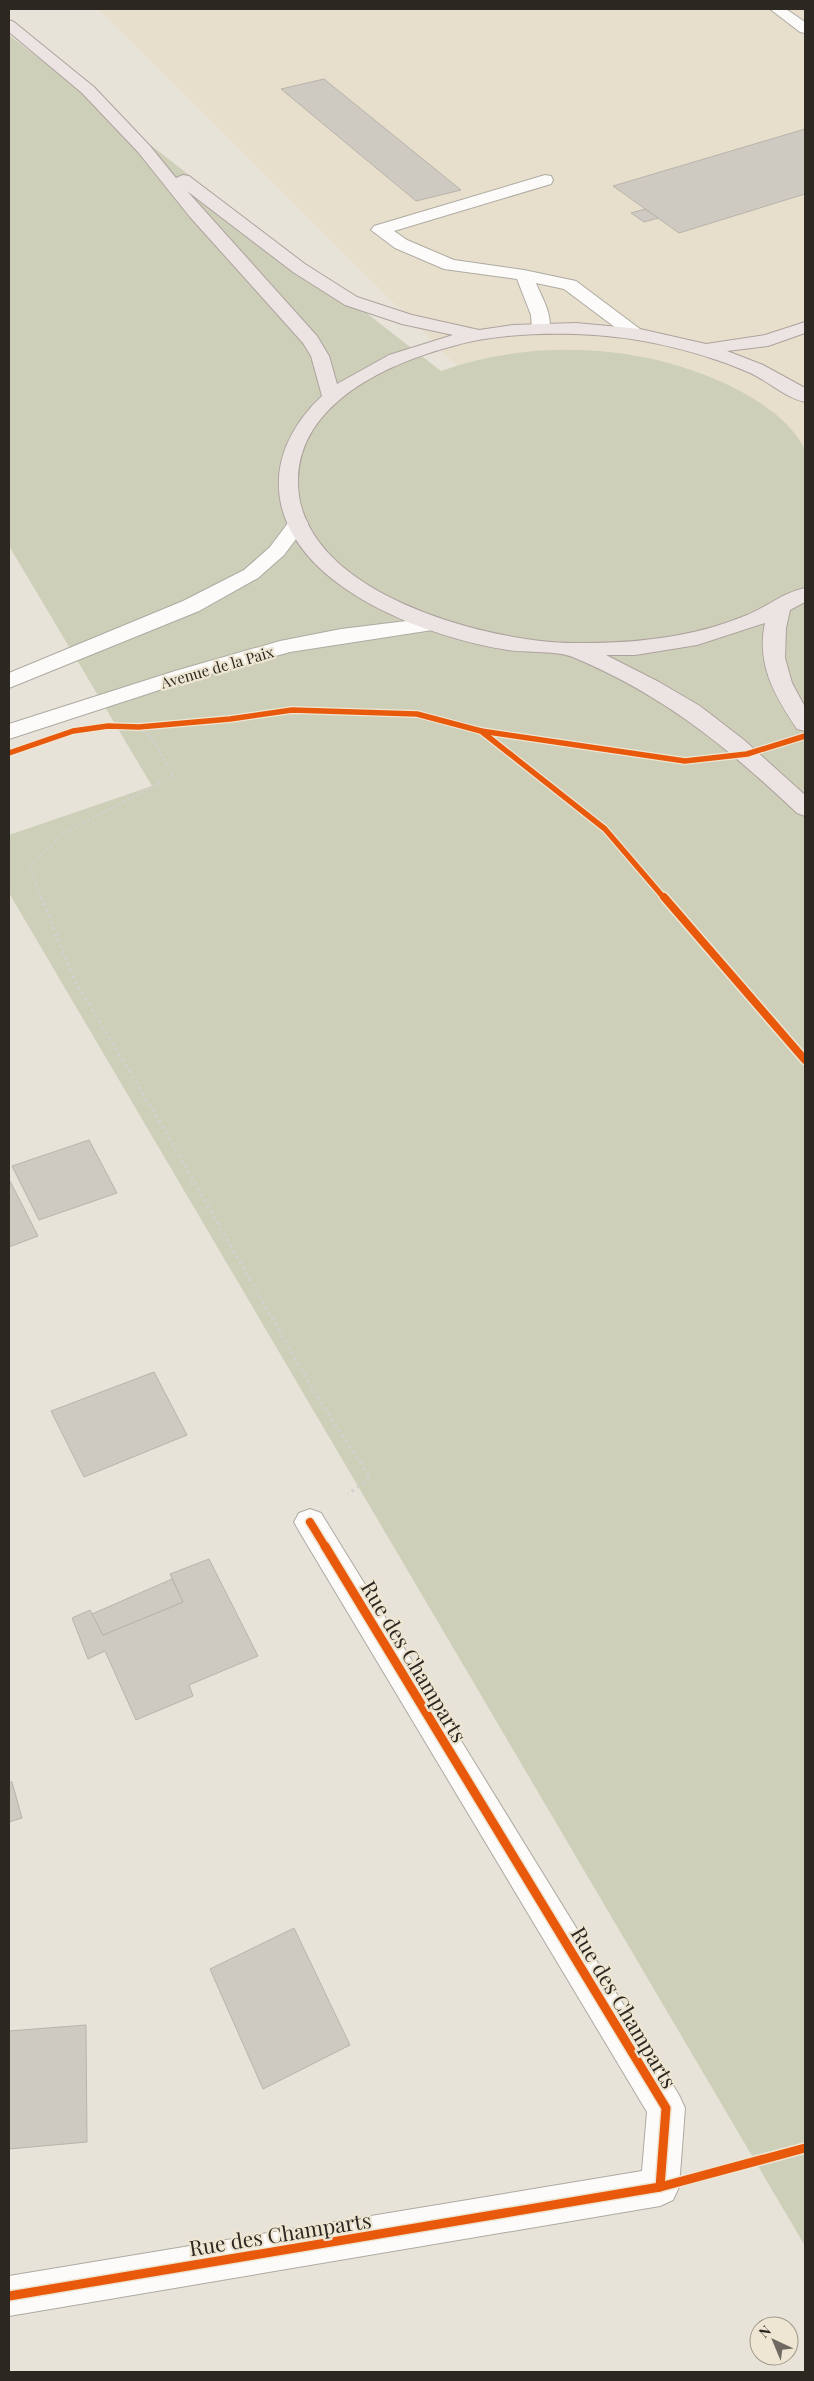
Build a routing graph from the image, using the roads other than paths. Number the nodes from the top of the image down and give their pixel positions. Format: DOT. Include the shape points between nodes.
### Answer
graph roads {
  1 [pos="777,9"];
  2 [pos="9,25"];
  3 [pos="805,29"];
  4 [pos="144,149"];
  5 [pos="545,180"];
  6 [pos="524,275"];
  7 [pos="805,327"];
  8 [pos="541,329"];
  9 [pos="634,334"];
  10 [pos="483,335"];
  11 [pos="706,349"];
  12 [pos="805,396"];
  13 [pos="332,398"];
  14 [pos="298,523"];
  15 [pos="805,594"];
  16 [pos="779,610"];
  17 [pos="431,624"];
  18 [pos="575,650"];
  19 [pos="9,681"];
  20 [pos="805,724"];
  21 [pos="9,732"];
  22 [pos="805,808"];
  23 [pos="310,1522"];
  24 [pos="9,2296"];
  1 -- 3 [label="street"];
  2 -- 4 [label="main road" via="88,90"];
  4 -- 10 [label="main road" via="299,268 351,301 408,320"];
  4 -- 13 [label="main road" via="196,213 310,340 320,356"];
  5 -- 6 [label="street" via="380,230 402,244 450,265"];
  6 -- 8 [label="street" via="540,315"];
  6 -- 9 [label="street" via="570,285"];
  7 -- 11 [label="main road" via="768,340"];
  8 -- 9 [label="main road"];
  8 -- 10 [label="main road"];
  9 -- 11 [label="main road"];
  10 -- 13 [label="main road" via="398,358 358,378"];
  11 -- 12 [label="main road" via="758,369"];
  13 -- 14 [label="main road" via="304,428 291,456 288,485"];
  14 -- 17 [label="main road" via="313,549 346,580 379,601"];
  14 -- 19 [label="street" via="277,551 251,574 191,606"];
  15 -- 16 [label="main road"];
  16 -- 18 [label="main road" via="735,628 685,641 631,648"];
  16 -- 20 [label="main road" via="772,649 775,674"];
  17 -- 18 [label="main road" via="508,643"];
  17 -- 21 [label="street, Avenue de la Paix" via="347,634 289,646 213,666"];
  18 -- 22 [label="main road" via="626,673 692,711 747,754"];
  23 -- 24 [label="street, Rue des Champarts" via="666,2108 660,2188"];
}
